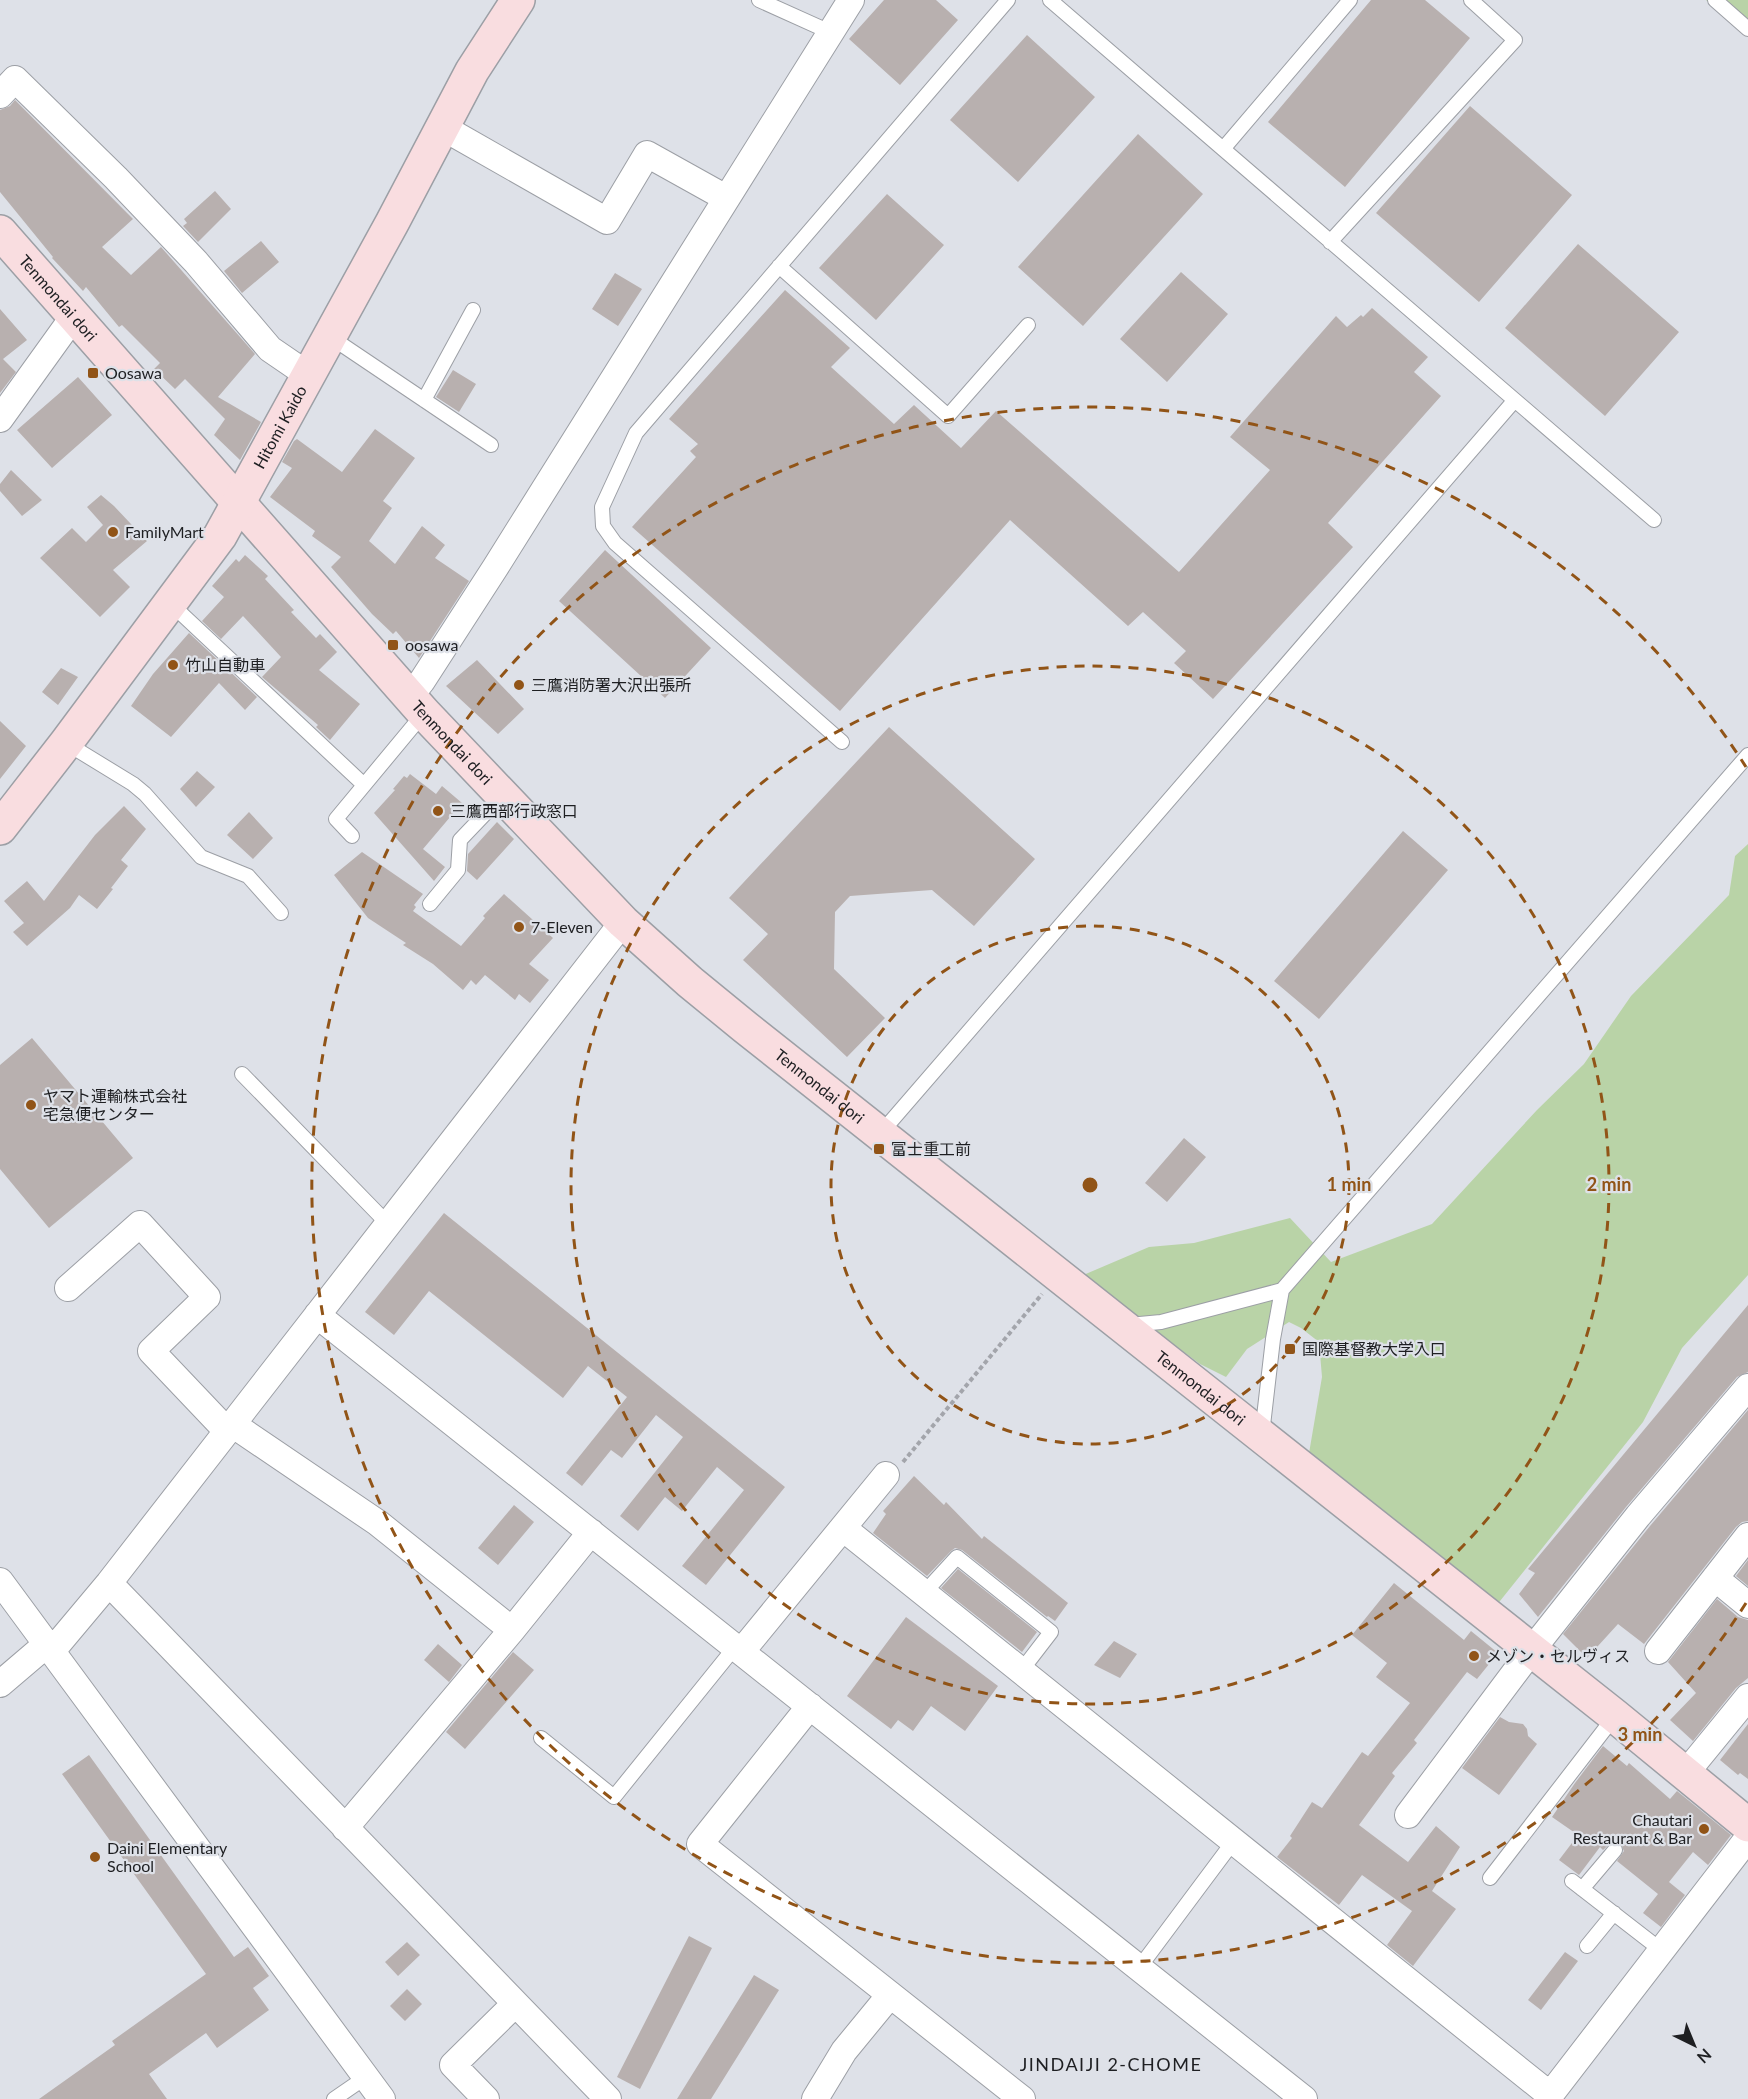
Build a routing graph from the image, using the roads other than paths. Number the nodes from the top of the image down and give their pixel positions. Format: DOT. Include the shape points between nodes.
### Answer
graph roads {
  1 [pos="518,0"];
  2 [pos="759,0"];
  3 [pos="851,0"];
  4 [pos="1008,0"];
  5 [pos="1050,0"];
  6 [pos="1350,0"];
  7 [pos="1470,0"];
  8 [pos="1715,0"];
  9 [pos="1748,29"];
  10 [pos="830,32"];
  11 [pos="0,95"];
  12 [pos="442,127"];
  13 [pos="1223,148"];
  14 [pos="726,198"];
  15 [pos="0,232"];
  16 [pos="1330,242"];
  17 [pos="779,266"];
  18 [pos="472,310"];
  19 [pos="74,316"];
  20 [pos="1028,325"];
  21 [pos="329,336"];
  22 [pos="308,375"];
  23 [pos="424,400"];
  24 [pos="1514,401"];
  25 [pos="0,419"];
  26 [pos="491,445"];
  27 [pos="238,502"];
  28 [pos="1653,520"];
  29 [pos="169,603"];
  30 [pos="416,705"];
  31 [pos="842,742"];
  32 [pos="66,743"];
  33 [pos="1748,755"];
  34 [pos="363,784"];
  35 [pos="502,796"];
  36 [pos="0,828"];
  37 [pos="352,836"];
  38 [pos="430,904"];
  39 [pos="281,913"];
  40 [pos="623,922"];
  41 [pos="242,1074"];
  42 [pos="880,1134"];
  43 [pos="388,1224"];
  44 [pos="68,1288"];
  45 [pos="1282,1290"];
  46 [pos="317,1315"];
  47 [pos="1121,1326"];
  48 [pos="1748,1387"];
  49 [pos="230,1428"];
  50 [pos="1262,1436"];
  51 [pos="886,1475"];
  52 [pos="843,1528"];
  53 [pos="591,1533"];
  54 [pos="1748,1536"];
  55 [pos="1715,1578"];
  56 [pos="0,1581"];
  57 [pos="109,1583"];
  58 [pos="924,1593"];
  59 [pos="1748,1605"];
  60 [pos="512,1630"];
  61 [pos="49,1648"];
  62 [pos="738,1650"];
  63 [pos="1658,1650"];
  64 [pos="1531,1651"];
  65 [pos="1021,1671"];
  66 [pos="0,1684"];
  67 [pos="810,1706"];
  68 [pos="1744,1711"];
  69 [pos="1615,1716"];
  70 [pos="541,1738"];
  71 [pos="1685,1774"];
  72 [pos="1408,1815"];
  73 [pos="1748,1825"];
  74 [pos="345,1828"];
  75 [pos="1748,1838"];
  76 [pos="1233,1842"];
  77 [pos="1615,1850"];
  78 [pos="1490,1878"];
  79 [pos="1614,1913"];
  80 [pos="1587,1946"];
  81 [pos="1661,1950"];
  82 [pos="1139,1968"];
  83 [pos="890,1995"];
  84 [pos="515,2004"];
  85 [pos="366,2077"];
  86 [pos="824,2095"];
  87 [pos="1551,2098"];
  88 [pos="334,2099"];
  89 [pos="382,2099"];
  90 [pos="486,2099"];
  91 [pos="608,2099"];
  92 [pos="1022,2099"];
  93 [pos="1304,2099"];
  1 -- 12 [label="main road, Hitomi Kaido" via="472,71"];
  2 -- 10 [label="lane"];
  3 -- 10 [label="street"];
  4 -- 17 [label="lane"];
  5 -- 13 [label="lane"];
  6 -- 13 [label="lane"];
  7 -- 16 [label="lane" via="1515,40"];
  8 -- 9 [label="lane"];
  10 -- 14 [label="street"];
  11 -- 22 [label="street" via="15,79 188,253 270,349"];
  12 -- 14 [label="street" via="607,221 647,154"];
  12 -- 21 [label="main road, Hitomi Kaido"];
  13 -- 16 [label="lane"];
  14 -- 30 [label="street" via="422,681"];
  15 -- 19 [label="main road, Tenmondai dori"];
  16 -- 24 [label="lane"];
  17 -- 20 [label="lane" via="948,416"];
  17 -- 31 [label="lane" via="636,433 602,507 603,526 615,543"];
  18 -- 23 [label="lane"];
  19 -- 25 [label="street"];
  19 -- 27 [label="main road, Tenmondai dori"];
  21 -- 22 [label="main road, Hitomi Kaido"];
  21 -- 23 [label="lane"];
  22 -- 27 [label="main road, Hitomi Kaido"];
  23 -- 26 [label="lane"];
  24 -- 28 [label="lane"];
  24 -- 42 [label="lane"];
  27 -- 29 [label="main road, Hitomi Kaido" via="220,536"];
  27 -- 30 [label="main road, Tenmondai dori"];
  29 -- 32 [label="main road, Hitomi Kaido"];
  29 -- 34 [label="lane"];
  30 -- 34 [label="lane"];
  30 -- 35 [label="main road, Tenmondai dori"];
  32 -- 36 [label="main road, Hitomi Kaido"];
  32 -- 39 [label="lane" via="133,784 201,857 248,876"];
  33 -- 45 [label="lane"];
  34 -- 37 [label="lane" via="336,819"];
  35 -- 38 [label="lane" via="460,840 458,870"];
  35 -- 40 [label="main road, Tenmondai dori"];
  40 -- 42 [label="main road, Tenmondai dori" via="712,1001"];
  40 -- 43 [label="street"];
  41 -- 43 [label="lane"];
  42 -- 47 [label="main road, Tenmondai dori"];
  43 -- 46 [label="street"];
  44 -- 49 [label="street" via="140,1224 207,1297 151,1351"];
  45 -- 47 [label="lane" via="1161,1322"];
  45 -- 50 [label="lane"];
  46 -- 49 [label="street"];
  46 -- 53 [label="street"];
  47 -- 50 [label="main road, Tenmondai dori"];
  48 -- 64 [label="street" via="1638,1516"];
  49 -- 57 [label="street"];
  49 -- 60 [label="street" via="378,1523"];
  50 -- 64 [label="main road, Tenmondai dori"];
  51 -- 52 [label="street"];
  52 -- 58 [label="street"];
  52 -- 62 [label="street"];
  53 -- 60 [label="street"];
  53 -- 62 [label="street"];
  54 -- 55 [label="street"];
  55 -- 59 [label="street"];
  55 -- 63 [label="street"];
  56 -- 61 [label="street"];
  57 -- 61 [label="street"];
  57 -- 74 [label="street"];
  58 -- 65 [label="street"];
  58 -- 65 [label="lane" via="957,1557 1051,1632"];
  60 -- 74 [label="street"];
  61 -- 66 [label="street"];
  61 -- 85 [label="street"];
  62 -- 67 [label="street"];
  62 -- 70 [label="lane" via="614,1797"];
  64 -- 69 [label="main road, Tenmondai dori"];
  64 -- 72 [label="street"];
  65 -- 76 [label="street"];
  67 -- 82 [label="street"];
  67 -- 83 [label="street" via="700,1844"];
  68 -- 71 [label="street"];
  69 -- 71 [label="main road, Tenmondai dori"];
  69 -- 78 [label="lane"];
  71 -- 73 [label="main road, Tenmondai dori"];
  74 -- 84 [label="street"];
  75 -- 81 [label="street"];
  76 -- 82 [label="lane"];
  76 -- 87 [label="street"];
  77 -- 79 [label="lane" via="1577,1885"];
  79 -- 80 [label="lane"];
  79 -- 81 [label="lane"];
  81 -- 87 [label="street"];
  82 -- 93 [label="street"];
  83 -- 86 [label="street" via="844,2051"];
  83 -- 92 [label="street"];
  84 -- 90 [label="street" via="453,2065"];
  84 -- 91 [label="street"];
  85 -- 88 [label="lane"];
  85 -- 89 [label="street"];
}
